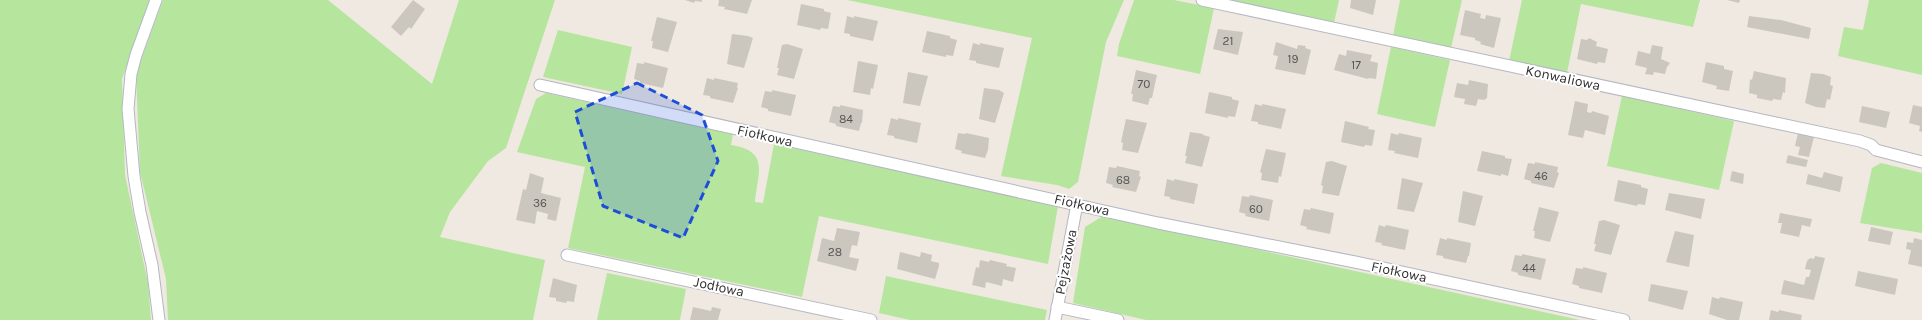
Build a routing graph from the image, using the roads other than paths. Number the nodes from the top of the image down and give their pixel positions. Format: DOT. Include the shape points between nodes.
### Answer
graph roads {
  1 [pos="156,0"];
  2 [pos="1202,0"];
  3 [pos="540,85"];
  4 [pos="1922,162"];
  5 [pos="1077,204"];
  6 [pos="567,255"];
  7 [pos="1058,307"];
  8 [pos="159,320"];
  9 [pos="871,320"];
  10 [pos="1055,320"];
  11 [pos="1118,320"];
  12 [pos="1624,320"];
  1 -- 8 [label="street" via="131,74 128,109 134,176 152,265"];
  2 -- 4 [label="street, Konwaliowa" via="1860,141 1876,150"];
  3 -- 5 [label="street, Fiołkowa"];
  5 -- 7 [label="street, Pejzażowa"];
  5 -- 12 [label="street, Fiołkowa"];
  6 -- 9 [label="street, Jodłowa"];
  7 -- 10 [label="street, Pejzażowa"];
  7 -- 11 [label="street"];
}
